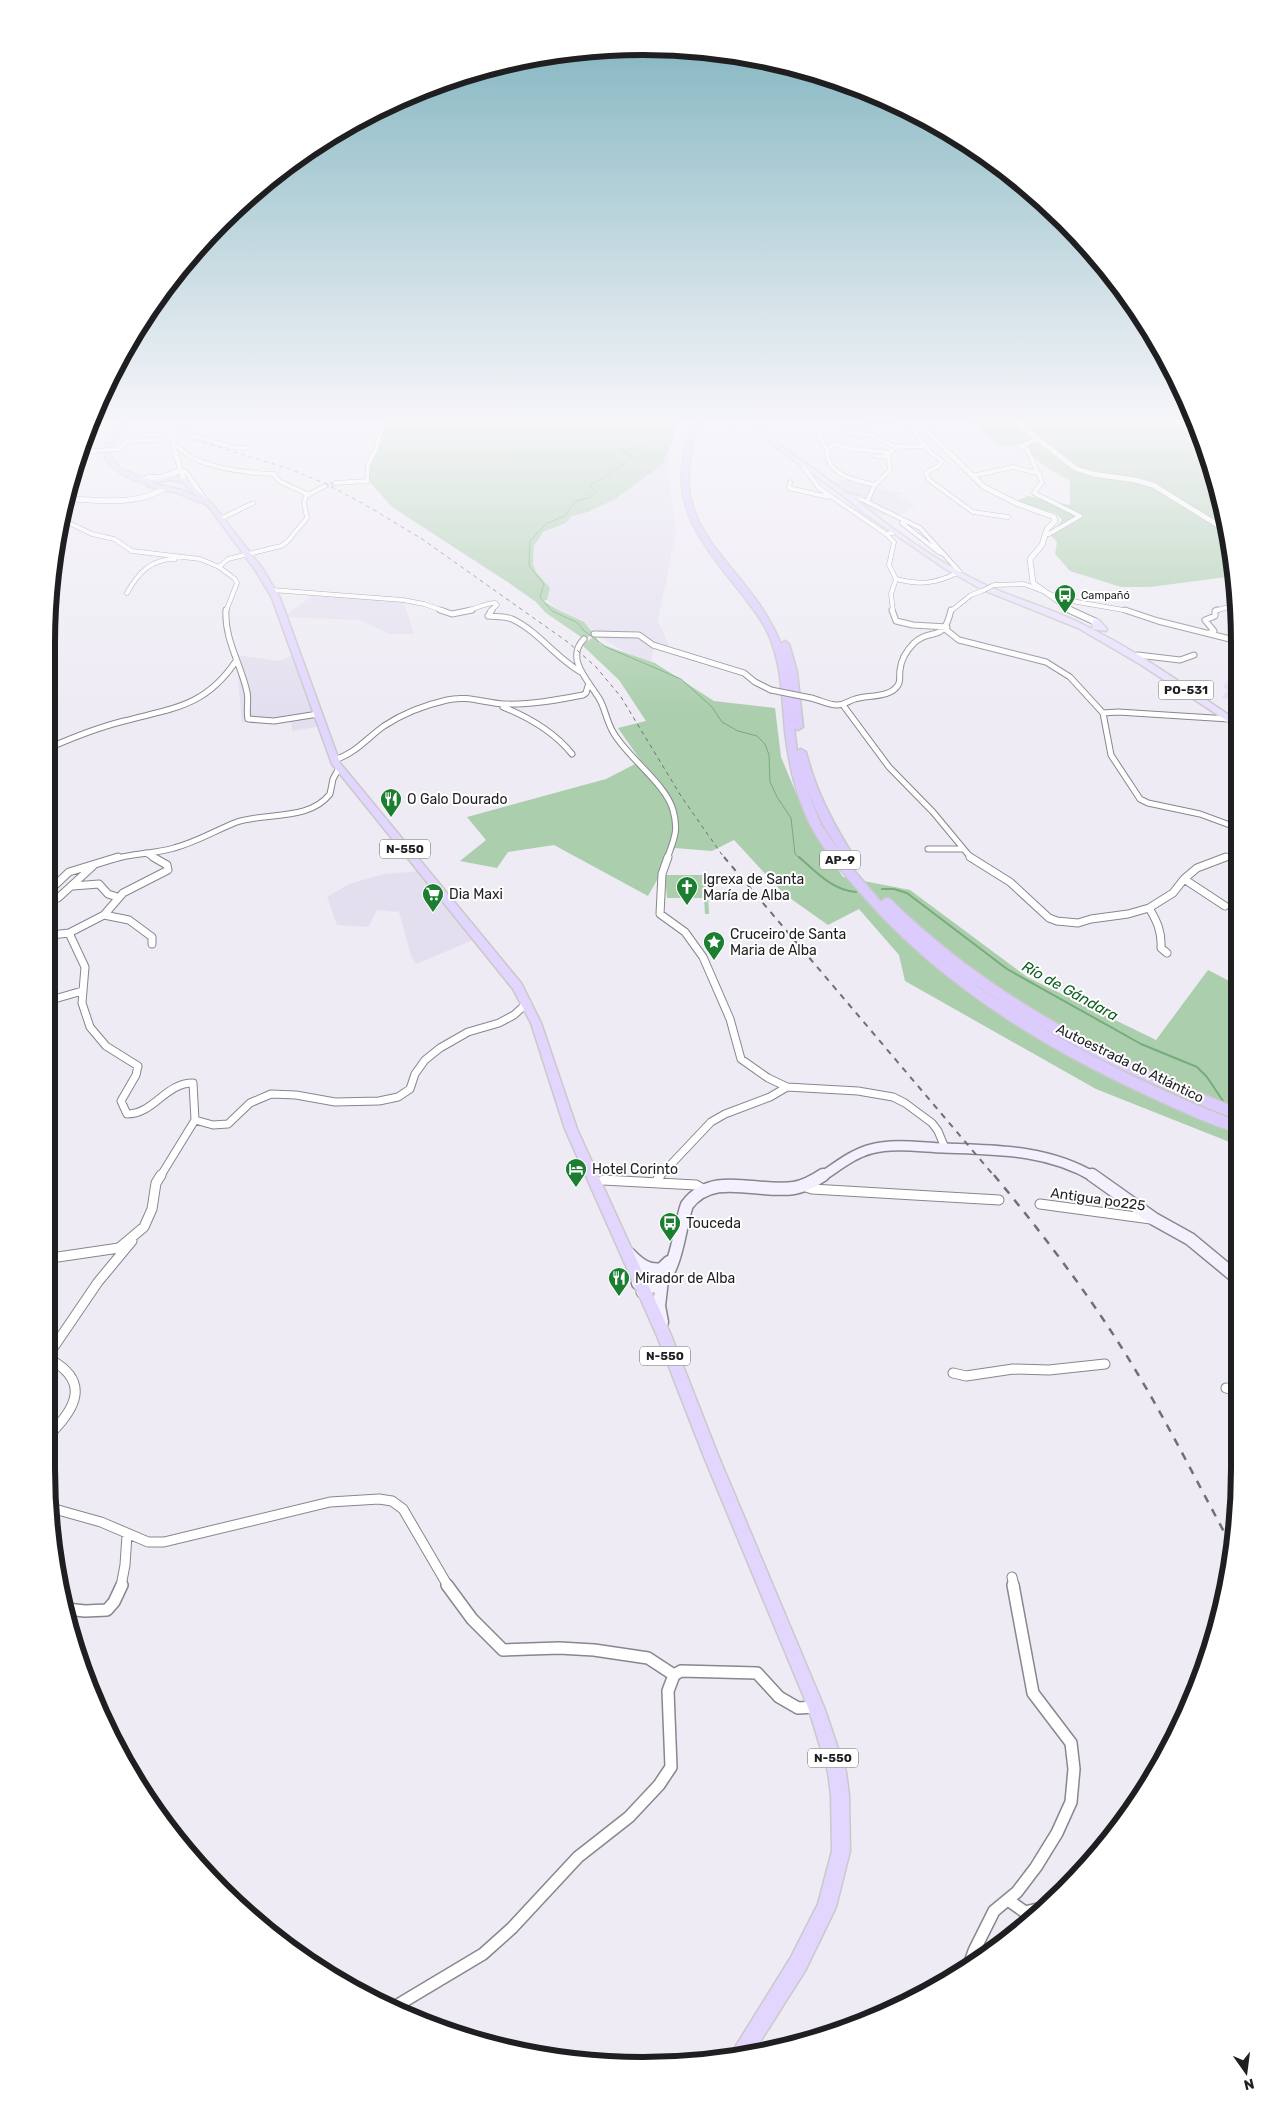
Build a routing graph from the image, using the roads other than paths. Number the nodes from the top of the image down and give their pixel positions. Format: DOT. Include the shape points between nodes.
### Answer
graph roads {
  1 [pos="222,517"];
  2 [pos="307,517"];
  3 [pos="693,517"];
  4 [pos="701,517"];
  5 [pos="859,517"];
  6 [pos="873,517"];
  7 [pos="879,517"];
  8 [pos="892,517"];
  9 [pos="898,517"];
  10 [pos="1005,517"];
  11 [pos="1008,517"];
  12 [pos="1053,517"];
  13 [pos="1079,517"];
  14 [pos="1204,517"];
  15 [pos="219,518"];
  16 [pos="67,522"];
  17 [pos="1220,526"];
  18 [pos="909,528"];
  19 [pos="900,531"];
  20 [pos="892,533"];
  21 [pos="886,534"];
  22 [pos="1045,534"];
  23 [pos="247,555"];
  24 [pos="944,555"];
  25 [pos="183,556"];
  26 [pos="219,567"];
  27 [pos="958,572"];
  28 [pos="896,580"];
  29 [pos="272,590"];
  30 [pos="127,593"];
  31 [pos="1046,594"];
  32 [pos="1230,606"];
  33 [pos="946,628"];
  34 [pos="1098,630"];
  35 [pos="1206,633"];
  36 [pos="594,634"];
  37 [pos="584,639"];
  38 [pos="1231,639"];
  39 [pos="1138,655"];
  40 [pos="1194,655"];
  41 [pos="236,661"];
  42 [pos="581,672"];
  43 [pos="588,686"];
  44 [pos="489,702"];
  45 [pos="843,705"];
  46 [pos="1103,713"];
  47 [pos="318,714"];
  48 [pos="1225,718"];
  49 [pos="1231,719"];
  50 [pos="1231,721"];
  51 [pos="55,747"];
  52 [pos="572,754"];
  53 [pos="337,764"];
  54 [pos="1231,825"];
  55 [pos="962,848"];
  56 [pos="928,849"];
  57 [pos="146,853"];
  58 [pos="1231,856"];
  59 [pos="93,866"];
  60 [pos="1184,879"];
  61 [pos="55,885"];
  62 [pos="72,886"];
  63 [pos="117,897"];
  64 [pos="55,899"];
  65 [pos="1225,906"];
  66 [pos="1150,908"];
  67 [pos="104,915"];
  68 [pos="68,933"];
  69 [pos="55,935"];
  70 [pos="152,944"];
  71 [pos="1167,953"];
  72 [pos="82,991"];
  73 [pos="55,999"];
  74 [pos="527,1003"];
  75 [pos="787,1087"];
  76 [pos="1231,1111"];
  77 [pos="195,1120"];
  78 [pos="1231,1125"];
  79 [pos="945,1148"];
  80 [pos="598,1181"];
  81 [pos="656,1183"];
  82 [pos="802,1186"];
  83 [pos="704,1190"];
  84 [pos="999,1200"];
  85 [pos="1040,1204"];
  86 [pos="1154,1218"];
  87 [pos="144,1227"];
  88 [pos="625,1253"];
  89 [pos="55,1257"];
  90 [pos="1231,1273"];
  91 [pos="663,1275"];
  92 [pos="644,1288"];
  93 [pos="660,1334"];
  94 [pos="55,1345"];
  95 [pos="55,1362"];
  96 [pos="1105,1364"];
  97 [pos="953,1373"];
  98 [pos="1226,1388"];
  99 [pos="1231,1389"];
  100 [pos="55,1428"];
  101 [pos="56,1509"];
  102 [pos="127,1535"];
  103 [pos="1012,1577"];
  104 [pos="72,1610"];
  105 [pos="674,1675"];
  106 [pos="816,1707"];
  107 [pos="1008,1900"];
  108 [pos="1032,1910"];
  109 [pos="972,1956"];
  110 [pos="400,2004"];
  111 [pos="743,2048"];
  1 -- 15 [label="street"];
  2 -- 23 [label="street" via="281,546"];
  3 -- 78 [label="highway, Autoestrada do Atlántico / AP-9" via="705,541 746,593 772,633 780,654 797,775 818,827 858,884 915,942 1014,1018 1075,1054 1142,1087"];
  4 -- 76 [label="highway, Autoestrada do Atlántico / AP-9" via="718,548 761,601 780,633 793,672 799,742 810,787 834,836 885,902 941,953 987,988 1045,1024 1140,1072"];
  5 -- 21 [label="street"];
  6 -- 27 [label="main road, PO-531"];
  7 -- 27 [label="main road, PO-531"];
  8 -- 18 [label="street"];
  9 -- 24 [label="street" via="920,528"];
  10 -- 11 [label="street"];
  12 -- 22 [label="street" via="1055,522"];
  13 -- 22 [label="street"];
  14 -- 17 [label="street"];
  15 -- 23 [label="highway, N-550"];
  16 -- 25 [label="street" via="92,534 114,539 132,551"];
  18 -- 19 [label="street"];
  18 -- 24 [label="street"];
  20 -- 21 [label="street"];
  21 -- 28 [label="street" via="894,542 888,565"];
  22 -- 31 [label="street" via="1042,545 1030,561 1032,581"];
  23 -- 26 [label="street" via="228,559"];
  23 -- 29 [label="highway, N-550"];
  24 -- 27 [label="street"];
  25 -- 26 [label="street"];
  25 -- 30 [label="street" via="149,564 133,580"];
  26 -- 41 [label="street" via="237,583 226,610"];
  27 -- 28 [label="street" via="939,583"];
  27 -- 34 [label="main road, PO-531" via="991,590"];
  28 -- 33 [label="street" via="892,584 891,596 896,621"];
  29 -- 42 [label="street" via="402,600 452,614 495,603 487,615 514,621"];
  29 -- 47 [label="highway, N-550"];
  31 -- 33 [label="street, bridge" via="1019,582 994,584 951,609"];
  31 -- 34 [label="street"];
  31 -- 35 [label="street" via="1071,602 1120,608"];
  32 -- 35 [label="street" via="1215,611 1215,616 1204,620 1214,631"];
  33 -- 45 [label="street" via="910,646 900,668 899,686"];
  33 -- 46 [label="street" via="959,640 1046,662 1058,668"];
  34 -- 39 [label="main road, PO-531"];
  34 -- 48 [label="main road, PO-531"];
  35 -- 38 [label="street"];
  36 -- 45 [label="street, bridge" via="639,635 654,645 744,672 771,690"];
  37 -- 42 [label="street" via="577,653"];
  39 -- 40 [label="street" via="1180,660"];
  39 -- 49 [label="main road, PO-531"];
  41 -- 47 [label="street" via="247,694 248,719 296,719"];
  41 -- 51 [label="street" via="231,670 196,701 156,716 128,720"];
  42 -- 43 [label="street"];
  43 -- 44 [label="street" via="586,693 575,696 515,703"];
  43 -- 75 [label="street" via="600,700 613,732 666,794 673,809 677,829 662,874 660,914 685,932 704,957 730,1019 741,1060"];
  44 -- 52 [label="street" via="511,709 562,740"];
  44 -- 53 [label="street" via="457,698 430,706 384,726"];
  45 -- 55 [label="street" via="889,767 933,812"];
  46 -- 48 [label="street"];
  46 -- 54 [label="street" via="1111,755 1140,799"];
  47 -- 53 [label="highway, N-550"];
  48 -- 50 [label="main road, PO-531"];
  53 -- 57 [label="street" via="330,794 311,809 238,822 195,842"];
  53 -- 74 [label="highway, N-550" via="517,986"];
  55 -- 56 [label="street"];
  55 -- 66 [label="street" via="968,856 1010,882 1044,914 1057,921 1078,923"];
  57 -- 59 [label="street" via="129,854"];
  57 -- 63 [label="street" via="167,866 168,870"];
  58 -- 60 [label="street" via="1197,868"];
  59 -- 61 [label="street" via="69,872"];
  59 -- 62 [label="street"];
  60 -- 65 [label="street"];
  60 -- 66 [label="street" via="1173,894"];
  62 -- 63 [label="street" via="99,884 108,894"];
  62 -- 64 [label="street"];
  63 -- 67 [label="street"];
  66 -- 71 [label="street" via="1162,936 1160,945"];
  67 -- 68 [label="street"];
  67 -- 70 [label="street" via="129,920 152,937"];
  68 -- 69 [label="street"];
  68 -- 72 [label="street" via="87,970"];
  72 -- 73 [label="street"];
  72 -- 77 [label="street" via="85,1020 95,1036 120,1058 138,1066 121,1101 127,1114 140,1112 184,1082 193,1083"];
  74 -- 77 [label="street" via="499,1023 468,1032 440,1048 425,1060 410,1089 398,1097 336,1102 271,1094 250,1103 228,1124 213,1125"];
  74 -- 80 [label="highway, N-550" via="571,1129"];
  75 -- 79 [label="street" via="893,1096 932,1123"];
  75 -- 81 [label="street" via="777,1095 717,1118 700,1130"];
  77 -- 87 [label="street" via="156,1183 152,1209"];
  79 -- 82 [label="main road" via="888,1147 865,1151"];
  79 -- 86 [label="main road" via="1019,1151 1067,1163 1090,1174"];
  80 -- 81 [label="street"];
  80 -- 88 [label="highway, N-550"];
  81 -- 83 [label="street" via="696,1186"];
  82 -- 83 [label="main road" via="726,1186"];
  82 -- 84 [label="street"];
  83 -- 91 [label="main road" via="684,1209 679,1244 672,1266"];
  85 -- 86 [label="street, Antigua po225" via="1140,1219"];
  86 -- 90 [label="main road" via="1193,1241"];
  87 -- 89 [label="street" via="119,1248"];
  87 -- 94 [label="street" via="98,1282"];
  88 -- 91 [label="main road"];
  88 -- 92 [label="highway, N-550"];
  88 -- 93 [label="highway, N-550"];
  91 -- 92 [label="main road"];
  91 -- 93 [label="main road"];
  92 -- 93 [label="highway, N-550"];
  93 -- 106 [label="highway, N-550" via="687,1408 711,1457"];
  95 -- 100 [label="street" via="72,1373 76,1384 76,1396 67,1415"];
  96 -- 97 [label="street" via="1049,1370 1013,1368 966,1376"];
  98 -- 99 [label="street"];
  101 -- 102 [label="street" via="101,1522"];
  102 -- 104 [label="street" via="125,1574 116,1602 107,1610"];
  102 -- 105 [label="street" via="148,1542 164,1542 330,1502 392,1501 403,1509 461,1606 503,1650 594,1650 648,1658"];
  103 -- 107 [label="street" via="1033,1693 1071,1743 1074,1768 1071,1802 1057,1833 1036,1867"];
  105 -- 106 [label="street" via="681,1671 757,1673 779,1697 798,1708"];
  105 -- 110 [label="street" via="668,1691 671,1767 659,1785 628,1817 578,1858 483,1954"];
  106 -- 111 [label="highway, N-550" via="837,1772 841,1851 827,1907 798,1964"];
  107 -- 108 [label="street" via="1025,1912"];
  107 -- 109 [label="street" via="994,1911"];
}
